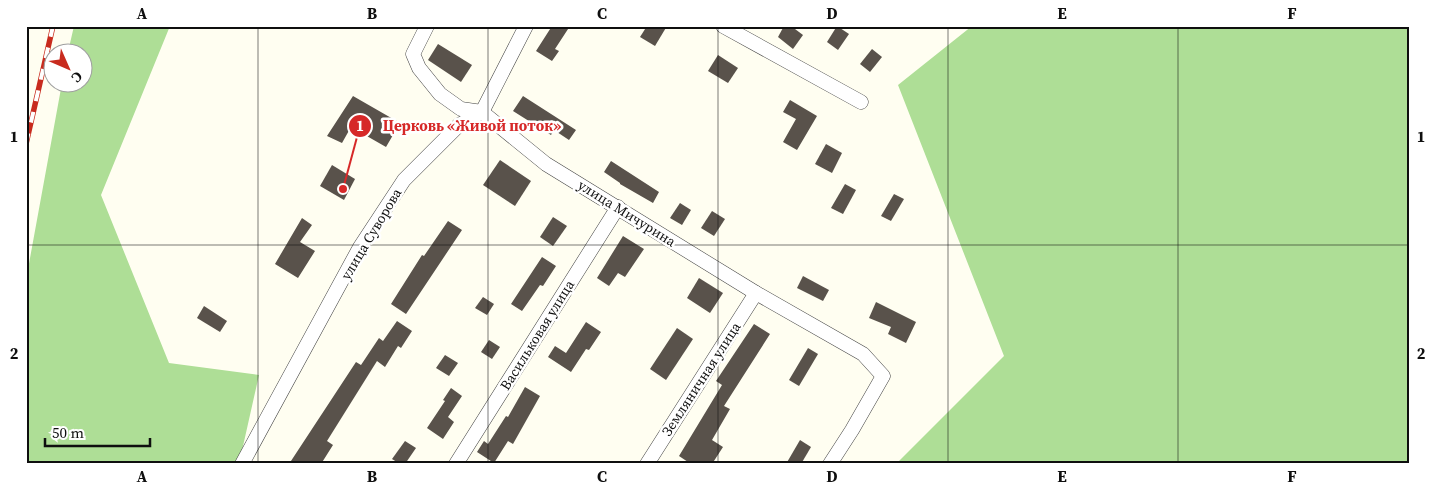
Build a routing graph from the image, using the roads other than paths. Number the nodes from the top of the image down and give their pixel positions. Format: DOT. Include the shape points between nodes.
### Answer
graph roads {
  1 [pos="427,26"];
  2 [pos="526,26"];
  3 [pos="723,26"];
  4 [pos="861,102"];
  5 [pos="482,112"];
  6 [pos="618,207"];
  7 [pos="756,294"];
  8 [pos="242,464"];
  9 [pos="456,464"];
  10 [pos="647,464"];
  11 [pos="830,464"];
  1 -- 5 [label="street, улица Мичурина" via="413,54 419,68 440,94 462,109"];
  2 -- 5 [label="street"];
  3 -- 4 [label="street"];
  5 -- 6 [label="street, улица Мичурина" via="546,164"];
  5 -- 8 [label="street, улица Суворова" via="459,125 404,180 360,247"];
  6 -- 7 [label="street, улица Мичурина"];
  6 -- 9 [label="street, Васильковая улица"];
  7 -- 10 [label="street, Земляничная улица"];
  7 -- 11 [label="street, улица Мичурина" via="863,354 883,376"];
}
